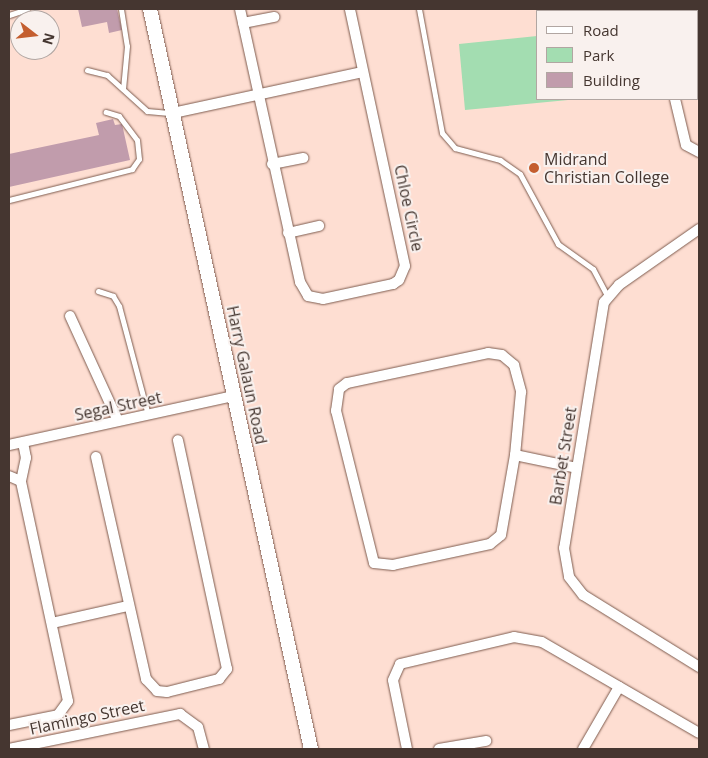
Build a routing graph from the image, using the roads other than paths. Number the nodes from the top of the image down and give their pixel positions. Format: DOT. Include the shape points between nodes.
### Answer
graph roads {
  1 [pos="28,9"];
  2 [pos="121,9"];
  3 [pos="150,9"];
  4 [pos="240,9"];
  5 [pos="350,9"];
  6 [pos="419,9"];
  7 [pos="9,15"];
  8 [pos="274,17"];
  9 [pos="243,23"];
  10 [pos="87,70"];
  11 [pos="363,72"];
  12 [pos="123,89"];
  13 [pos="259,93"];
  14 [pos="675,100"];
  15 [pos="106,112"];
  16 [pos="173,113"];
  17 [pos="699,152"];
  18 [pos="303,158"];
  19 [pos="272,164"];
  20 [pos="9,200"];
  21 [pos="319,226"];
  22 [pos="699,229"];
  23 [pos="288,233"];
  24 [pos="98,291"];
  25 [pos="608,295"];
  26 [pos="70,316"];
  27 [pos="234,396"];
  28 [pos="148,415"];
  29 [pos="118,422"];
  30 [pos="178,440"];
  31 [pos="23,442"];
  32 [pos="9,445"];
  33 [pos="515,455"];
  34 [pos="96,457"];
  35 [pos="576,468"];
  36 [pos="9,476"];
  37 [pos="21,481"];
  38 [pos="128,606"];
  39 [pos="52,623"];
  40 [pos="699,666"];
  41 [pos="619,687"];
  42 [pos="9,725"];
  43 [pos="699,733"];
  44 [pos="486,742"];
  45 [pos="9,749"];
  46 [pos="204,749"];
  47 [pos="311,749"];
  48 [pos="407,749"];
  49 [pos="439,749"];
  50 [pos="583,749"];
  1 -- 7 [label="lane"];
  2 -- 12 [label="lane" via="127,46"];
  3 -- 16 [label="main road, Harry Galaun Road"];
  4 -- 9 [label="street, Chloe Circle"];
  5 -- 11 [label="street"];
  6 -- 25 [label="lane" via="442,133 454,148 500,160 520,174 558,244 593,269"];
  8 -- 9 [label="street"];
  9 -- 13 [label="street, Chloe Circle"];
  10 -- 12 [label="lane" via="108,75"];
  11 -- 13 [label="street"];
  11 -- 23 [label="street, Chloe Circle" via="405,257 403,274 399,280 385,287 323,300 308,296 300,282"];
  12 -- 16 [label="lane" via="147,111"];
  13 -- 16 [label="street"];
  13 -- 19 [label="street, Chloe Circle"];
  14 -- 17 [label="street" via="686,145"];
  15 -- 20 [label="lane" via="119,116 137,140 139,159 132,169"];
  16 -- 27 [label="main road, Harry Galaun Road"];
  18 -- 19 [label="street"];
  19 -- 23 [label="street, Chloe Circle"];
  21 -- 23 [label="street"];
  22 -- 25 [label="street"];
  24 -- 28 [label="lane" via="113,296 120,306"];
  25 -- 35 [label="street, Barbet Street" via="601,312"];
  26 -- 29 [label="street"];
  27 -- 28 [label="street, Segal Street"];
  27 -- 47 [label="main road, Harry Galaun Road"];
  28 -- 29 [label="street, Segal Street"];
  29 -- 31 [label="street, Segal Street"];
  30 -- 38 [label="street" via="216,610 225,674 219,679 167,692 153,688 146,679"];
  31 -- 32 [label="street, Segal Street"];
  31 -- 37 [label="street" via="26,458"];
  33 -- 33 [label="street" via="503,530 494,542 379,565 370,557 336,411 336,396 346,384 488,353 502,355 514,365 520,382"];
  33 -- 35 [label="street"];
  34 -- 38 [label="street"];
  35 -- 40 [label="street, Barbet Street" via="564,548 565,568 574,586 593,604"];
  36 -- 37 [label="street"];
  37 -- 39 [label="street"];
  38 -- 39 [label="street"];
  39 -- 42 [label="street" via="67,706 58,715"];
  41 -- 43 [label="street"];
  41 -- 48 [label="street" via="542,642 523,636 404,661 397,668 393,680"];
  41 -- 50 [label="street"];
  44 -- 49 [label="street"];
  45 -- 46 [label="street, Flamingo Street" via="171,714 180,714 194,721"];
}
